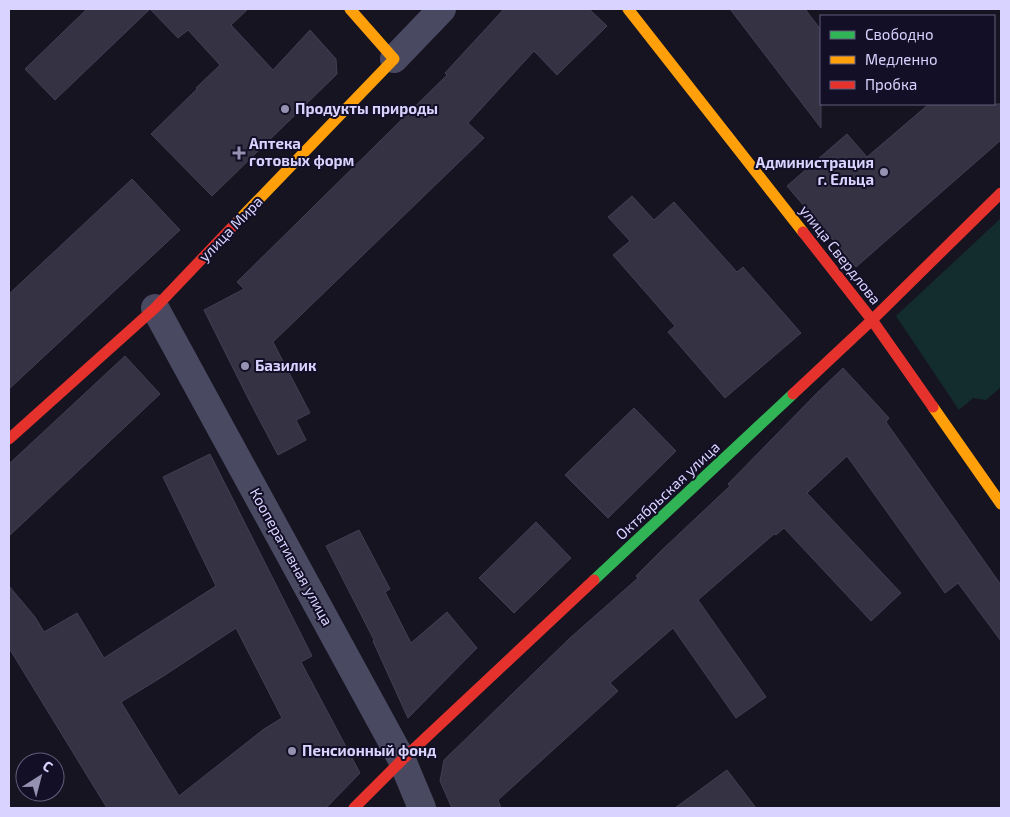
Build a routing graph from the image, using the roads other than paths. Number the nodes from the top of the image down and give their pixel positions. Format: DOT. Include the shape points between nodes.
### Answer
graph roads {
  1 [pos="350,9"];
  2 [pos="442,9"];
  3 [pos="628,9"];
  4 [pos="394,59"];
  5 [pos="1001,193"];
  6 [pos="155,308"];
  7 [pos="872,320"];
  8 [pos="9,439"];
  9 [pos="1001,504"];
  10 [pos="402,760"];
  11 [pos="354,808"];
  12 [pos="422,808"];
  1 -- 4 [label="street"];
  2 -- 4 [label="street, улица Мира"];
  3 -- 7 [label="street, улица Свердлова"];
  4 -- 6 [label="street, улица Мира"];
  5 -- 7 [label="street, Октябрьская улица"];
  6 -- 8 [label="street, улица Мира"];
  6 -- 10 [label="street, Кооперативная улица"];
  7 -- 9 [label="street, улица Свердлова"];
  7 -- 10 [label="street, Октябрьская улица"];
  10 -- 11 [label="street, Октябрьская улица"];
  10 -- 12 [label="street, Кооперативная улица"];
}
